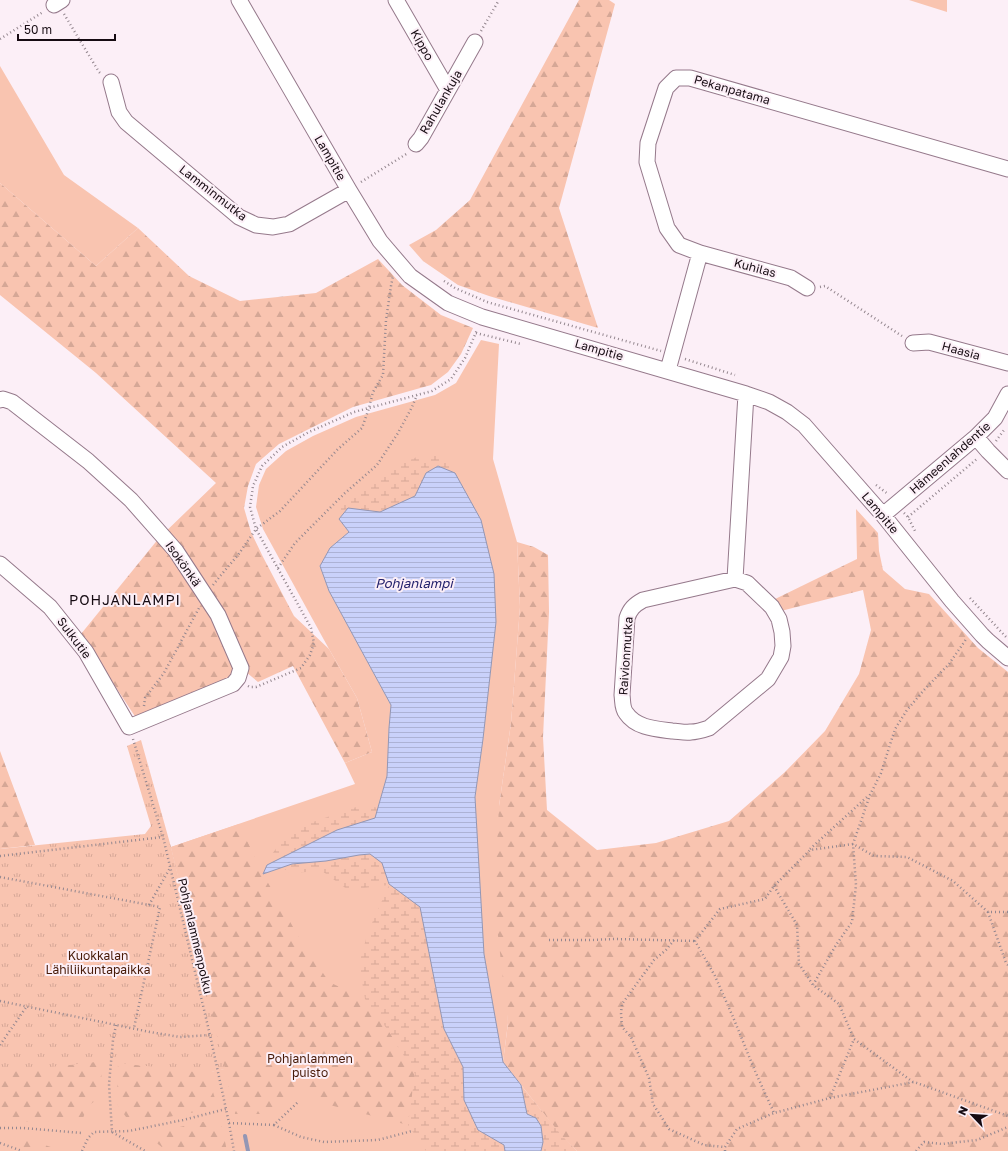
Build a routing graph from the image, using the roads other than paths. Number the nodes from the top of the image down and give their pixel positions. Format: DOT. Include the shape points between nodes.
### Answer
graph roads {
  1 [pos="239,0"];
  2 [pos="396,0"];
  3 [pos="475,42"];
  4 [pos="111,82"];
  5 [pos="448,90"];
  6 [pos="416,144"];
  7 [pos="1008,169"];
  8 [pos="355,186"];
  9 [pos="700,253"];
  10 [pos="806,288"];
  11 [pos="913,343"];
  12 [pos="1008,363"];
  13 [pos="668,370"];
  14 [pos="746,394"];
  15 [pos="1008,394"];
  16 [pos="0,400"];
  17 [pos="976,437"];
  18 [pos="1008,472"];
  19 [pos="883,515"];
  20 [pos="0,564"];
  21 [pos="735,578"];
  22 [pos="1008,658"];
  23 [pos="238,678"];
  1 -- 8 [label="street, Lampitie"];
  2 -- 5 [label="street, Kippo"];
  3 -- 5 [label="street, Rahulankuja"];
  4 -- 8 [label="street, Lamminmutka" via="119,112 126,122 239,217 256,225 272,227 289,224"];
  5 -- 6 [label="street, Rahulankuja"];
  7 -- 9 [label="street, Pekanpatama" via="690,78 676,78 666,88 648,143 647,162 667,228 679,245"];
  8 -- 13 [label="street, Lampitie" via="380,241 410,276 448,303 482,317"];
  9 -- 10 [label="street, Kuhilas" via="791,278"];
  9 -- 13 [label="street"];
  11 -- 12 [label="street, Haasia" via="929,342"];
  13 -- 14 [label="street, Lampitie"];
  14 -- 19 [label="street, Lampitie" via="769,402 804,424"];
  14 -- 21 [label="street"];
  15 -- 17 [label="street, Hämeenlahdentie" via="995,418"];
  16 -- 23 [label="street, Isokönkä" via="12,402 88,461 131,500 176,551 218,615 241,668"];
  17 -- 18 [label="street"];
  17 -- 19 [label="street, Hämeenlahdentie"];
  19 -- 22 [label="street, Lampitie" via="952,600 988,641"];
  20 -- 23 [label="street, Sulkutie" via="50,607 86,652 136,725 233,684"];
  21 -- 21 [label="street, Raivionmutka" via="747,583 772,606 778,618 783,646 781,657 768,679 709,728 688,732 653,729 632,720 623,707 622,695 627,618 630,610 643,600"];
}
